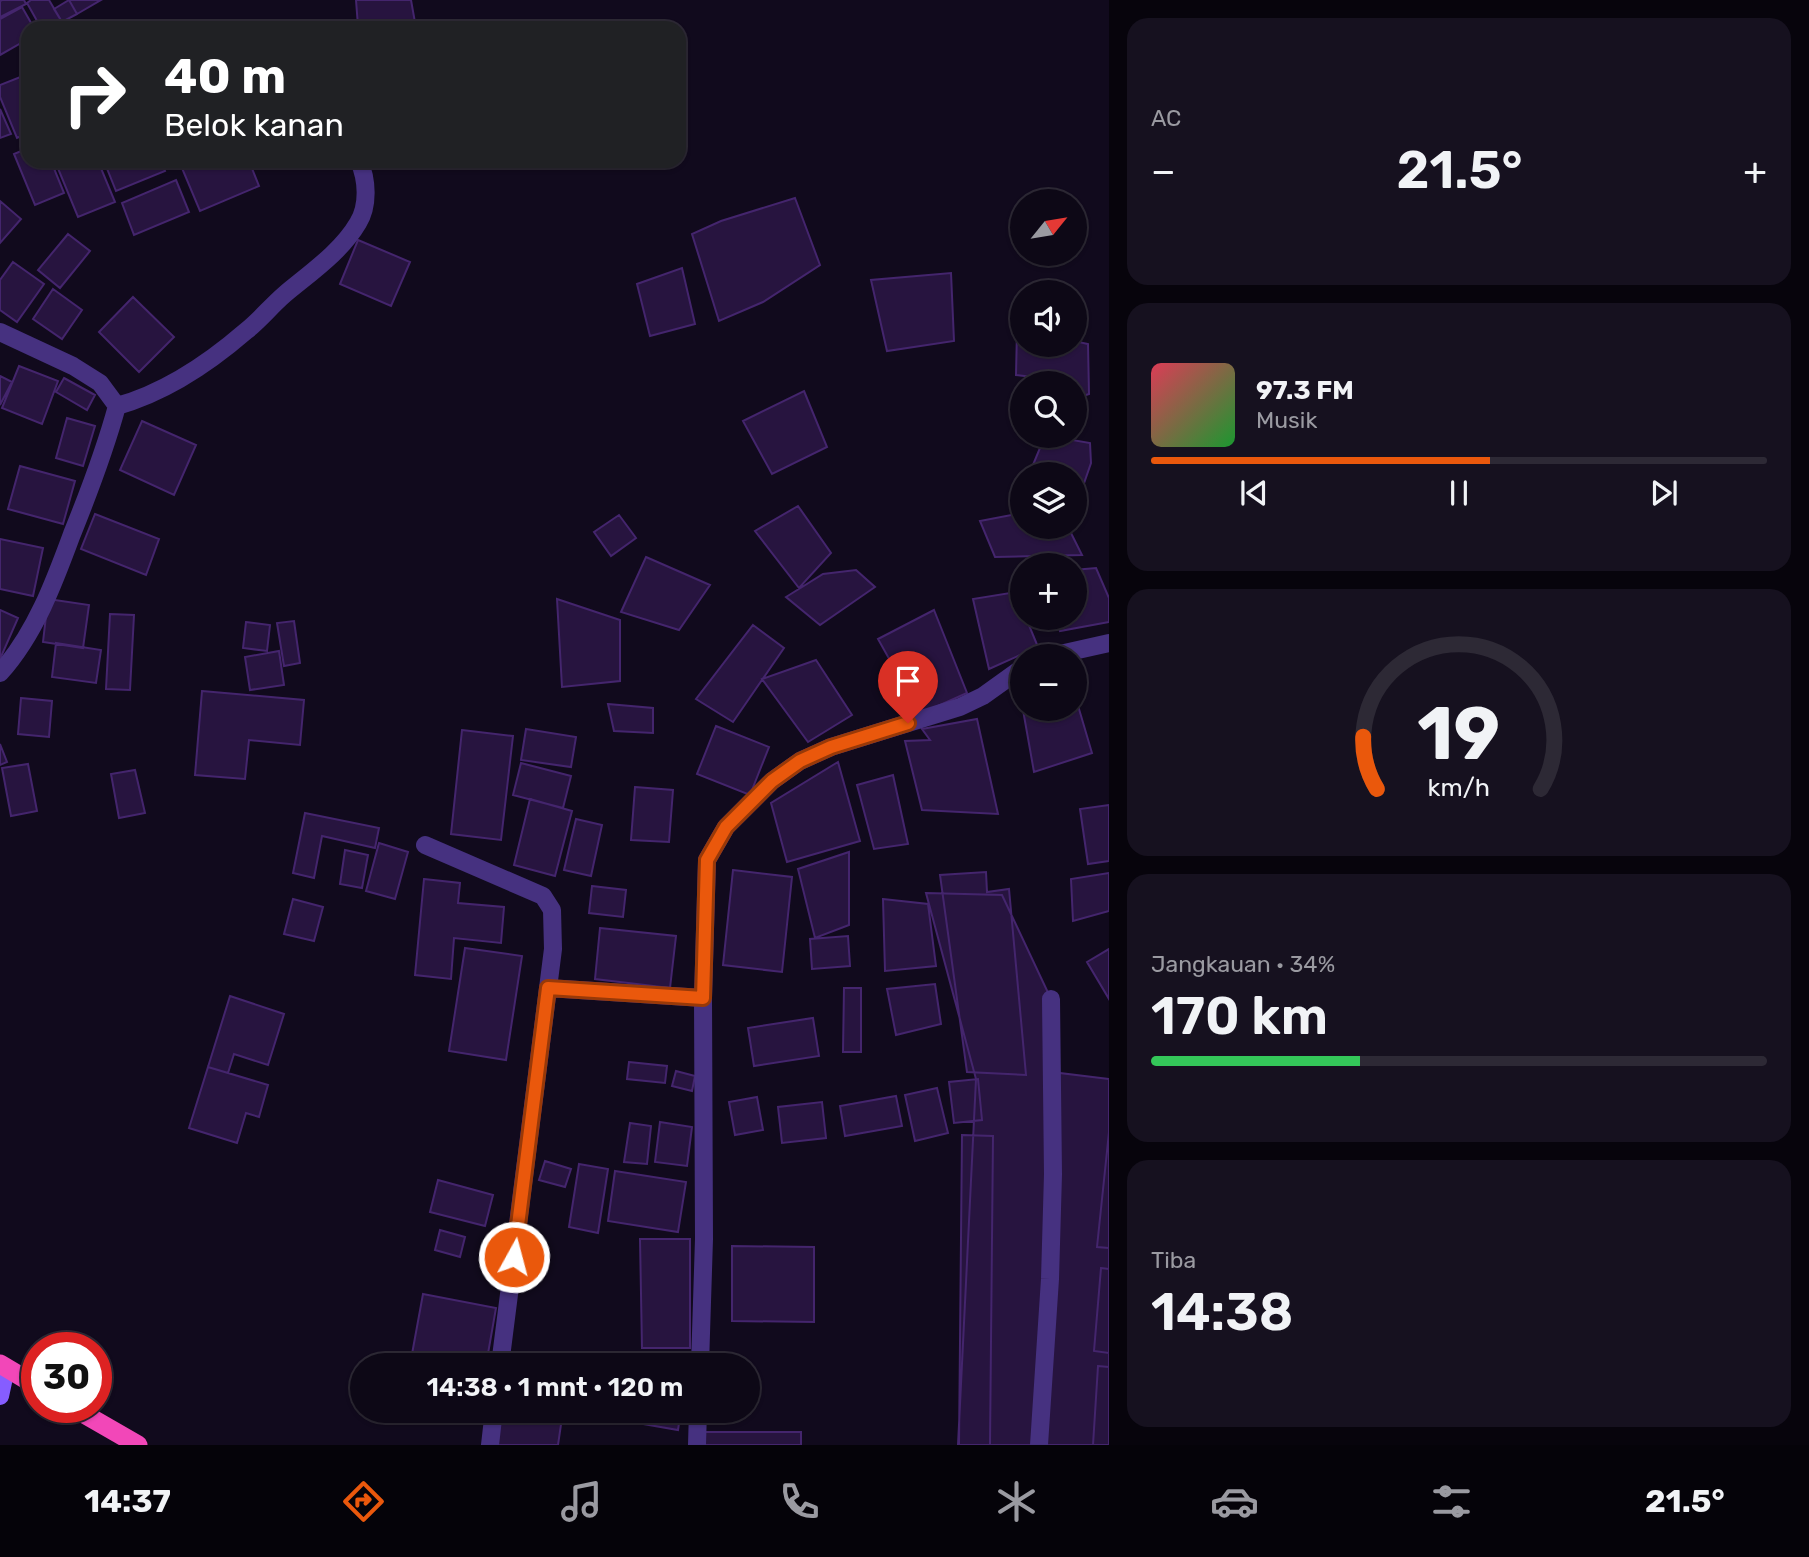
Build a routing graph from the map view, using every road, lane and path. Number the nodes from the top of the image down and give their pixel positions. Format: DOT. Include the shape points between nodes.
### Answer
graph roads {
  1 [pos="362,168"];
  2 [pos="0,331"];
  3 [pos="117,406"];
  4 [pos="1109,643"];
  5 [pos="1087,648"];
  6 [pos="0,673"];
  7 [pos="1010,677"];
  8 [pos="425,845"];
  9 [pos="548,988"];
  10 [pos="703,998"];
  11 [pos="1051,999"];
  12 [pos="502,1353"];
  13 [pos="700,1353"];
  14 [pos="3,1366"];
  15 [pos="21,1377"];
  16 [pos="0,1396"];
  17 [pos="100,1423"];
  18 [pos="493,1423"];
  19 [pos="698,1423"];
  20 [pos="138,1445"];
  21 [pos="490,1445"];
  22 [pos="697,1445"];
  23 [pos="1038,1445"];
  1 -- 3 [label="street" via="365,198 360,221 333,254 247,331 188,374"];
  2 -- 3 [label="street" via="100,383"];
  3 -- 6 [label="street" via="60,568 36,621"];
  4 -- 5 [label="street"];
  7 -- 10 [label="street" via="960,707 800,761 772,781 726,827 707,860"];
  8 -- 9 [label="street" via="543,896 552,910"];
  9 -- 10 [label="street"];
  9 -- 12 [label="street"];
  10 -- 13 [label="street"];
  11 -- 23 [label="street" via="1053,1187"];
  14 -- 15 [label="highway"];
  14 -- 16 [label="main road"];
  17 -- 20 [label="highway"];
  18 -- 21 [label="street"];
  19 -- 22 [label="street"];
}
